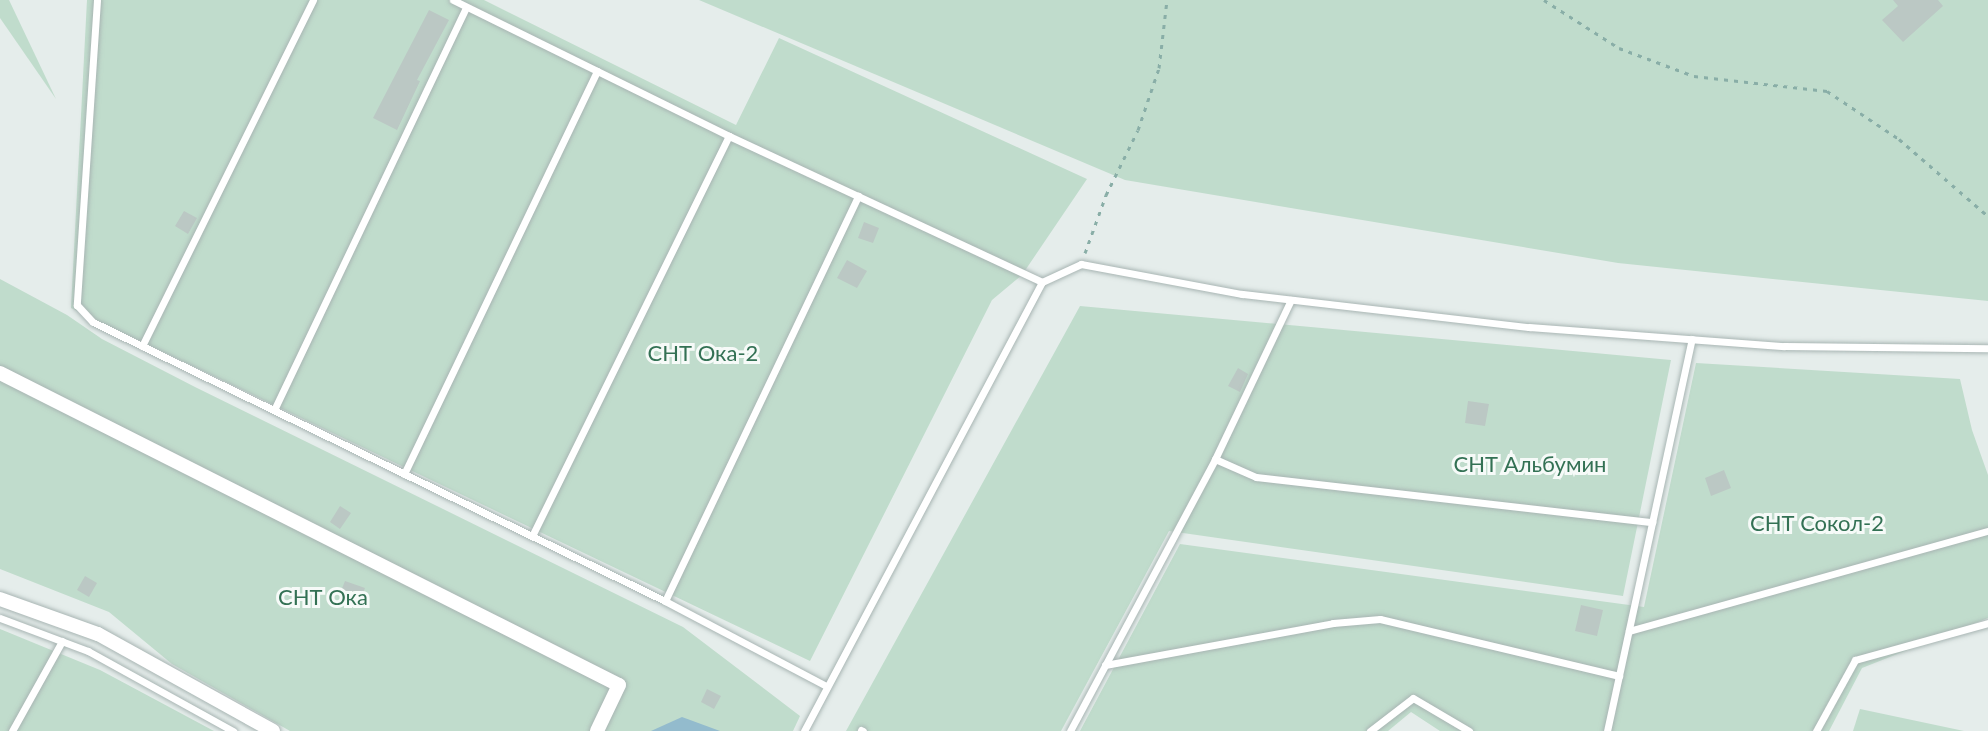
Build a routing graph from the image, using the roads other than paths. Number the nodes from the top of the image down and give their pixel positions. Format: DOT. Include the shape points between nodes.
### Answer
graph roads {
  1 [pos="97,0"];
  2 [pos="313,0"];
  3 [pos="453,0"];
  4 [pos="466,7"];
  5 [pos="597,71"];
  6 [pos="729,136"];
  7 [pos="858,196"];
  8 [pos="1042,282"];
  9 [pos="1291,300"];
  10 [pos="1692,339"];
  11 [pos="142,346"];
  12 [pos="1988,348"];
  13 [pos="0,373"];
  14 [pos="274,410"];
  15 [pos="1215,459"];
  16 [pos="404,474"];
  17 [pos="1652,522"];
  18 [pos="1988,531"];
  19 [pos="532,536"];
  20 [pos="0,599"];
  21 [pos="665,601"];
  22 [pos="0,618"];
  23 [pos="1988,623"];
  24 [pos="1629,631"];
  25 [pos="62,641"];
  26 [pos="1105,665"];
  27 [pos="1619,676"];
  28 [pos="826,686"];
  29 [pos="218,728"];
  30 [pos="12,731"];
  31 [pos="233,731"];
  32 [pos="273,731"];
  33 [pos="597,731"];
  34 [pos="804,731"];
  35 [pos="1070,731"];
  36 [pos="1370,731"];
  37 [pos="1469,731"];
  38 [pos="1607,731"];
  39 [pos="1816,731"];
  1 -- 11 [label="lane" via="77,305 93,322"];
  2 -- 11 [label="lane"];
  3 -- 4 [label="lane"];
  4 -- 5 [label="lane"];
  4 -- 14 [label="lane"];
  5 -- 6 [label="lane"];
  5 -- 16 [label="lane"];
  6 -- 7 [label="lane"];
  6 -- 19 [label="lane"];
  7 -- 8 [label="lane"];
  7 -- 21 [label="lane"];
  8 -- 9 [label="lane" via="1081,264"];
  8 -- 28 [label="lane"];
  9 -- 10 [label="lane"];
  9 -- 15 [label="lane"];
  10 -- 12 [label="lane" via="1784,346"];
  10 -- 17 [label="lane"];
  11 -- 14 [label="lane"];
  13 -- 33 [label="street" via="619,685"];
  14 -- 16 [label="lane"];
  15 -- 17 [label="lane" via="1256,477"];
  15 -- 26 [label="lane"];
  16 -- 19 [label="lane"];
  17 -- 24 [label="lane"];
  18 -- 24 [label="lane"];
  19 -- 21 [label="lane"];
  20 -- 32 [label="street" via="98,634"];
  21 -- 28 [label="lane"];
  22 -- 25 [label="lane"];
  23 -- 39 [label="lane" via="1855,660"];
  24 -- 27 [label="lane"];
  25 -- 29 [label="lane"];
  25 -- 30 [label="lane"];
  26 -- 27 [label="lane" via="1380,619"];
  26 -- 35 [label="lane"];
  27 -- 38 [label="lane"];
  28 -- 34 [label="lane"];
  29 -- 31 [label="lane"];
  36 -- 37 [label="lane" via="1413,698"];
}
